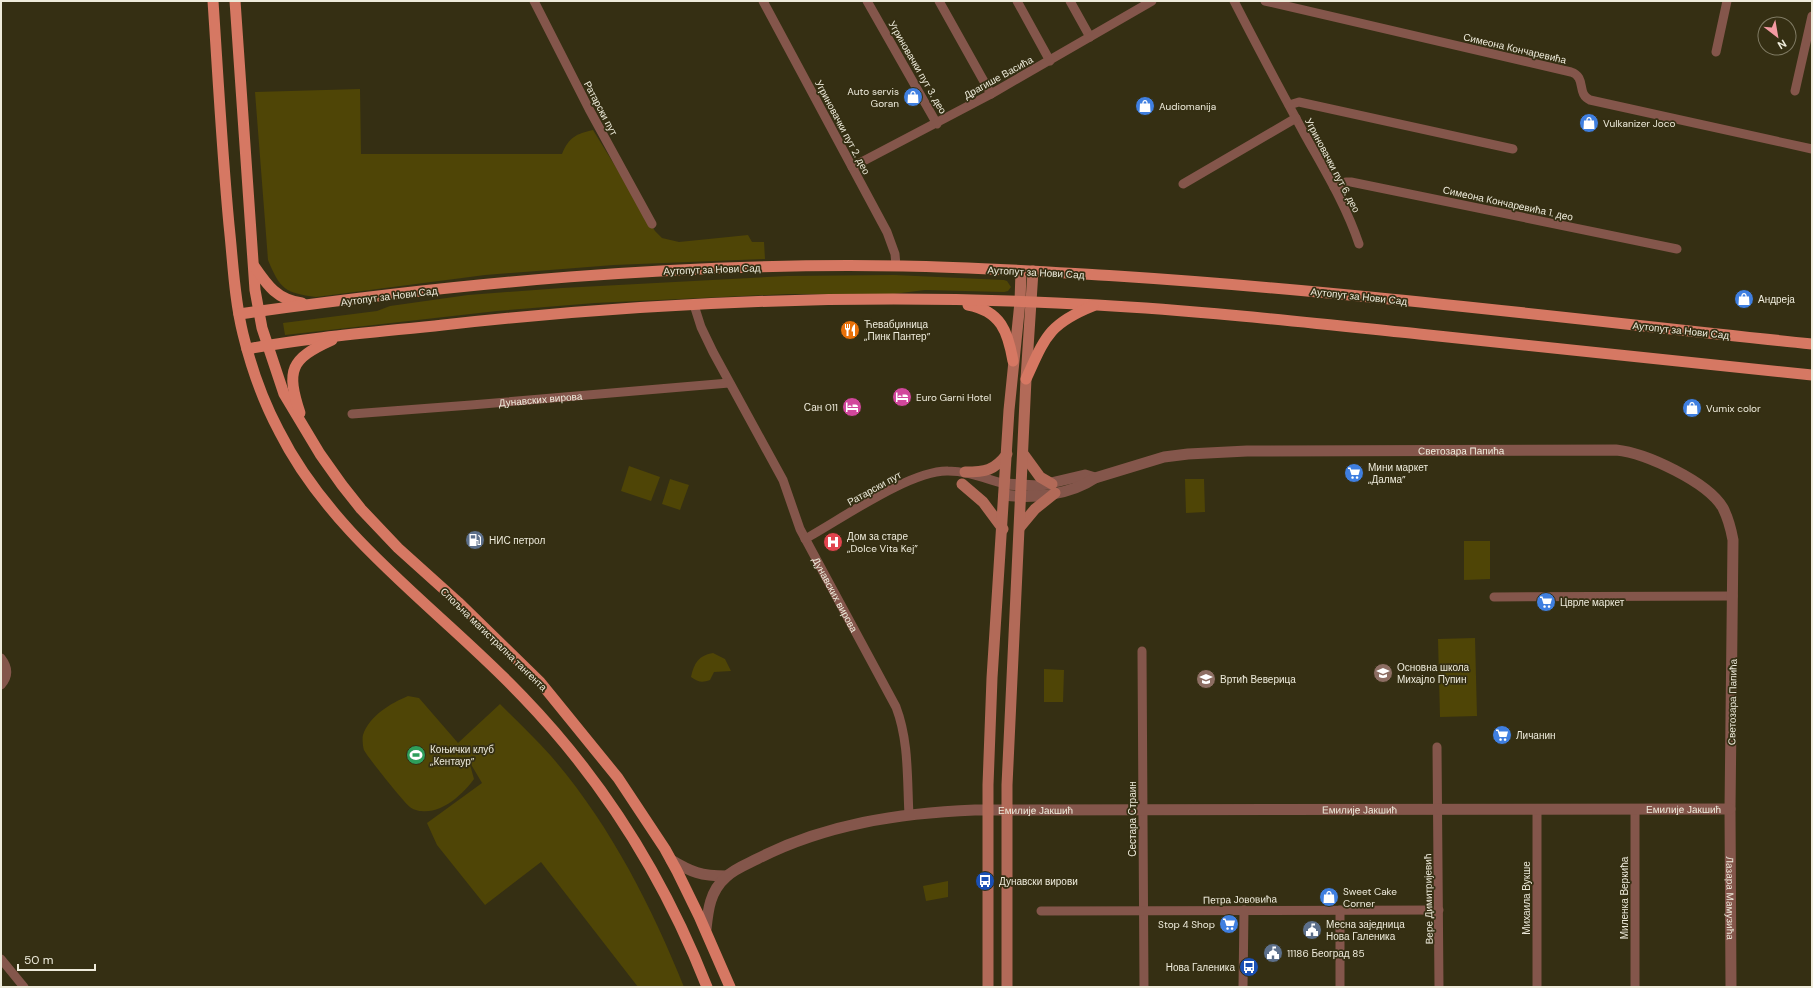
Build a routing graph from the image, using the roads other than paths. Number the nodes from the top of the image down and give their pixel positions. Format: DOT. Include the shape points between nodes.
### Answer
graph roads {
  1 [pos="213,1"];
  2 [pos="236,1"];
  3 [pos="534,1"];
  4 [pos="763,1"];
  5 [pos="867,1"];
  6 [pos="939,1"];
  7 [pos="1017,1"];
  8 [pos="1070,1"];
  9 [pos="1152,1"];
  10 [pos="1234,1"];
  11 [pos="1264,1"];
  12 [pos="1727,1"];
  13 [pos="1812,16"];
  14 [pos="1090,37"];
  15 [pos="1716,52"];
  16 [pos="1050,61"];
  17 [pos="1795,90"];
  18 [pos="991,94"];
  19 [pos="1289,104"];
  20 [pos="1296,118"];
  21 [pos="937,124"];
  22 [pos="1513,149"];
  23 [pos="1812,149"];
  24 [pos="852,167"];
  25 [pos="1183,184"];
  26 [pos="1334,188"];
  27 [pos="652,224"];
  28 [pos="1359,244"];
  29 [pos="1677,248"];
  30 [pos="253,264"];
  31 [pos="896,266"];
  32 [pos="1021,271"];
  33 [pos="1033,271"];
  34 [pos="948,301"];
  35 [pos="1020,302"];
  36 [pos="1032,303"];
  37 [pos="313,304"];
  38 [pos="694,304"];
  39 [pos="1096,305"];
  40 [pos="258,311"];
  41 [pos="239,314"];
  42 [pos="342,336"];
  43 [pos="1812,344"];
  44 [pos="267,345"];
  45 [pos="247,349"];
  46 [pos="1013,361"];
  47 [pos="1812,375"];
  48 [pos="1026,379"];
  49 [pos="729,383"];
  50 [pos="352,414"];
  51 [pos="307,434"];
  52 [pos="1007,454"];
  53 [pos="1024,454"];
  54 [pos="965,472"];
  55 [pos="962,484"];
  56 [pos="1005,484"];
  57 [pos="1022,486"];
  58 [pos="1053,488"];
  59 [pos="1004,495"];
  60 [pos="1021,498"];
  61 [pos="1020,527"];
  62 [pos="1003,530"];
  63 [pos="805,539"];
  64 [pos="1733,596"];
  65 [pos="1494,597"];
  66 [pos="1142,651"];
  67 [pos="1,658"];
  68 [pos="1,685"];
  69 [pos="1437,747"];
  70 [pos="1730,809"];
  71 [pos="988,810"];
  72 [pos="1007,810"];
  73 [pos="1143,810"];
  74 [pos="1437,810"];
  75 [pos="1537,810"];
  76 [pos="1635,810"];
  77 [pos="909,814"];
  78 [pos="671,860"];
  79 [pos="726,876"];
  80 [pos="1244,910"];
  81 [pos="1340,910"];
  82 [pos="1439,910"];
  83 [pos="1041,911"];
  84 [pos="1143,911"];
  85 [pos="706,929"];
  86 [pos="1,959"];
  87 [pos="24,987"];
  88 [pos="707,987"];
  89 [pos="730,987"];
  90 [pos="988,987"];
  91 [pos="1007,987"];
  92 [pos="1144,987"];
  93 [pos="1243,987"];
  94 [pos="1340,987"];
  95 [pos="1440,987"];
  96 [pos="1537,987"];
  97 [pos="1635,987"];
  98 [pos="1731,987"];
  1 -- 41 [label="main road" via="226,198"];
  2 -- 30 [label="main road"];
  3 -- 27 [label="street, Ратарски пут"];
  4 -- 24 [label="street, Угриновачки пут 2. део"];
  5 -- 21 [label="street, Угриновачки пут 3. део"];
  6 -- 18 [label="street"];
  7 -- 16 [label="street"];
  8 -- 14 [label="street"];
  9 -- 14 [label="street, Драгише Васића"];
  10 -- 19 [label="street, Угриновачки пут 6. део"];
  11 -- 23 [label="street, Симеона Кончаревића" via="1571,72 1579,76 1582,94 1590,100"];
  12 -- 15 [label="street"];
  13 -- 17 [label="street"];
  14 -- 16 [label="street, Драгише Васића"];
  16 -- 18 [label="street, Драгише Васића"];
  18 -- 21 [label="street, Драгише Васића"];
  19 -- 20 [label="street, Угриновачки пут 6. део"];
  19 -- 22 [label="street" via="1299,102"];
  20 -- 25 [label="street, Угриновачки пут 6. део"];
  20 -- 26 [label="street, Угриновачки пут 6. део"];
  21 -- 24 [label="street, Драгише Васића"];
  24 -- 31 [label="street, Угриновачки пут 2. део" via="891,241"];
  26 -- 28 [label="street, Угриновачки пут 6. део"];
  26 -- 29 [label="street, Симеона Кончаревића 1. део" via="1350,182"];
  30 -- 37 [label="main road" via="275,294 290,301"];
  30 -- 40 [label="main road"];
  31 -- 32 [label="main road, Аутопут за Нови Сад"];
  31 -- 37 [label="main road, Аутопут за Нови Сад" via="650,271 497,283"];
  32 -- 33 [label="main road, Аутопут за Нови Сад"];
  32 -- 35 [label="main road"];
  33 -- 36 [label="main road"];
  33 -- 43 [label="main road, Аутопут за Нови Сад" via="1295,290"];
  34 -- 35 [label="main road"];
  34 -- 38 [label="main road"];
  34 -- 46 [label="main road" via="975,306 998,319 1007,335"];
  35 -- 36 [label="main road"];
  35 -- 46 [label="main road"];
  36 -- 39 [label="main road"];
  36 -- 48 [label="main road"];
  37 -- 40 [label="main road, Аутопут за Нови Сад"];
  38 -- 42 [label="main road" via="559,314"];
  38 -- 49 [label="street, Дунавских вирова" via="701,327"];
  39 -- 47 [label="main road" via="1217,313"];
  39 -- 48 [label="main road" via="1070,316 1054,327 1042,344"];
  40 -- 41 [label="main road, Аутопут за Нови Сад"];
  40 -- 44 [label="main road"];
  41 -- 45 [label="main road"];
  42 -- 44 [label="main road"];
  42 -- 51 [label="main road" via="307,353 294,369 293,391"];
  44 -- 45 [label="main road"];
  44 -- 51 [label="main road, Спољна магистрална тангента" via="284,394"];
  45 -- 88 [label="main road, Спољна магистрална тангента" via="278,430 323,500 388,569 522,696 563,741 600,789 645,859 696,958"];
  46 -- 52 [label="main road"];
  48 -- 53 [label="main road"];
  49 -- 50 [label="street, Дунавских вирова"];
  49 -- 63 [label="street, Дунавских вирова" via="783,480"];
  51 -- 78 [label="main road, Спољна магистрална тангента" via="361,509 398,548 540,682 618,778"];
  52 -- 54 [label="main road" via="992,469"];
  52 -- 56 [label="main road"];
  53 -- 57 [label="main road"];
  53 -- 58 [label="main road" via="1040,477"];
  54 -- 56 [label="street, Ратарски пут"];
  54 -- 63 [label="street, Ратарски пут" via="942,471 895,487"];
  55 -- 62 [label="main road" via="986,505"];
  56 -- 57 [label="street, Светозара Папића"];
  56 -- 59 [label="main road"];
  57 -- 58 [label="street, Светозара Папића"];
  57 -- 60 [label="main road"];
  58 -- 60 [label="street, Светозара Папића"];
  58 -- 61 [label="main road"];
  58 -- 64 [label="street, Светозара Папића" via="1085,475 1095,478 1164,457 1209,453 1625,451 1686,476 1700,484 1718,501 1728,520 1733,540"];
  59 -- 60 [label="street, Светозара Папића"];
  59 -- 62 [label="main road"];
  60 -- 61 [label="main road"];
  61 -- 72 [label="main road"];
  62 -- 71 [label="main road" via="992,678"];
  63 -- 77 [label="street, Дунавских вирова" via="900,718 906,745"];
  64 -- 65 [label="street"];
  64 -- 70 [label="street, Светозара Папића"];
  66 -- 73 [label="street, Сестара Страин"];
  67 -- 68 [label="street" via="8,672"];
  69 -- 74 [label="street, Вере Димитријевић"];
  70 -- 76 [label="street, Емилије Јакшић"];
  70 -- 98 [label="street, Лазара Мамузића"];
  71 -- 72 [label="street, Емилије Јакшић"];
  71 -- 77 [label="street"];
  71 -- 90 [label="main road"];
  72 -- 73 [label="street, Емилије Јакшић"];
  72 -- 91 [label="main road"];
  73 -- 74 [label="street, Емилије Јакшић"];
  73 -- 84 [label="street, Сестара Страин"];
  74 -- 75 [label="street, Емилије Јакшић"];
  74 -- 82 [label="street, Вере Димитријевић"];
  75 -- 76 [label="street, Емилије Јакшић"];
  75 -- 96 [label="street, Михаила Вукше"];
  76 -- 97 [label="street, Миленка Веркића"];
  77 -- 79 [label="street" via="853,824 819,834 767,854"];
  78 -- 79 [label="street" via="697,874"];
  78 -- 85 [label="main road, Спољна магистрална тангента"];
  79 -- 85 [label="street" via="710,901"];
  80 -- 81 [label="street, Петра Јововића"];
  80 -- 84 [label="street, Петра Јововића"];
  80 -- 93 [label="street"];
  81 -- 82 [label="street, Петра Јововића"];
  81 -- 94 [label="street"];
  82 -- 95 [label="street, Вере Димитријевић"];
  83 -- 84 [label="street, Петра Јововића"];
  84 -- 92 [label="street, Сестара Страин"];
  85 -- 89 [label="main road, Спољна магистрална тангента"];
  86 -- 87 [label="street"];
}
